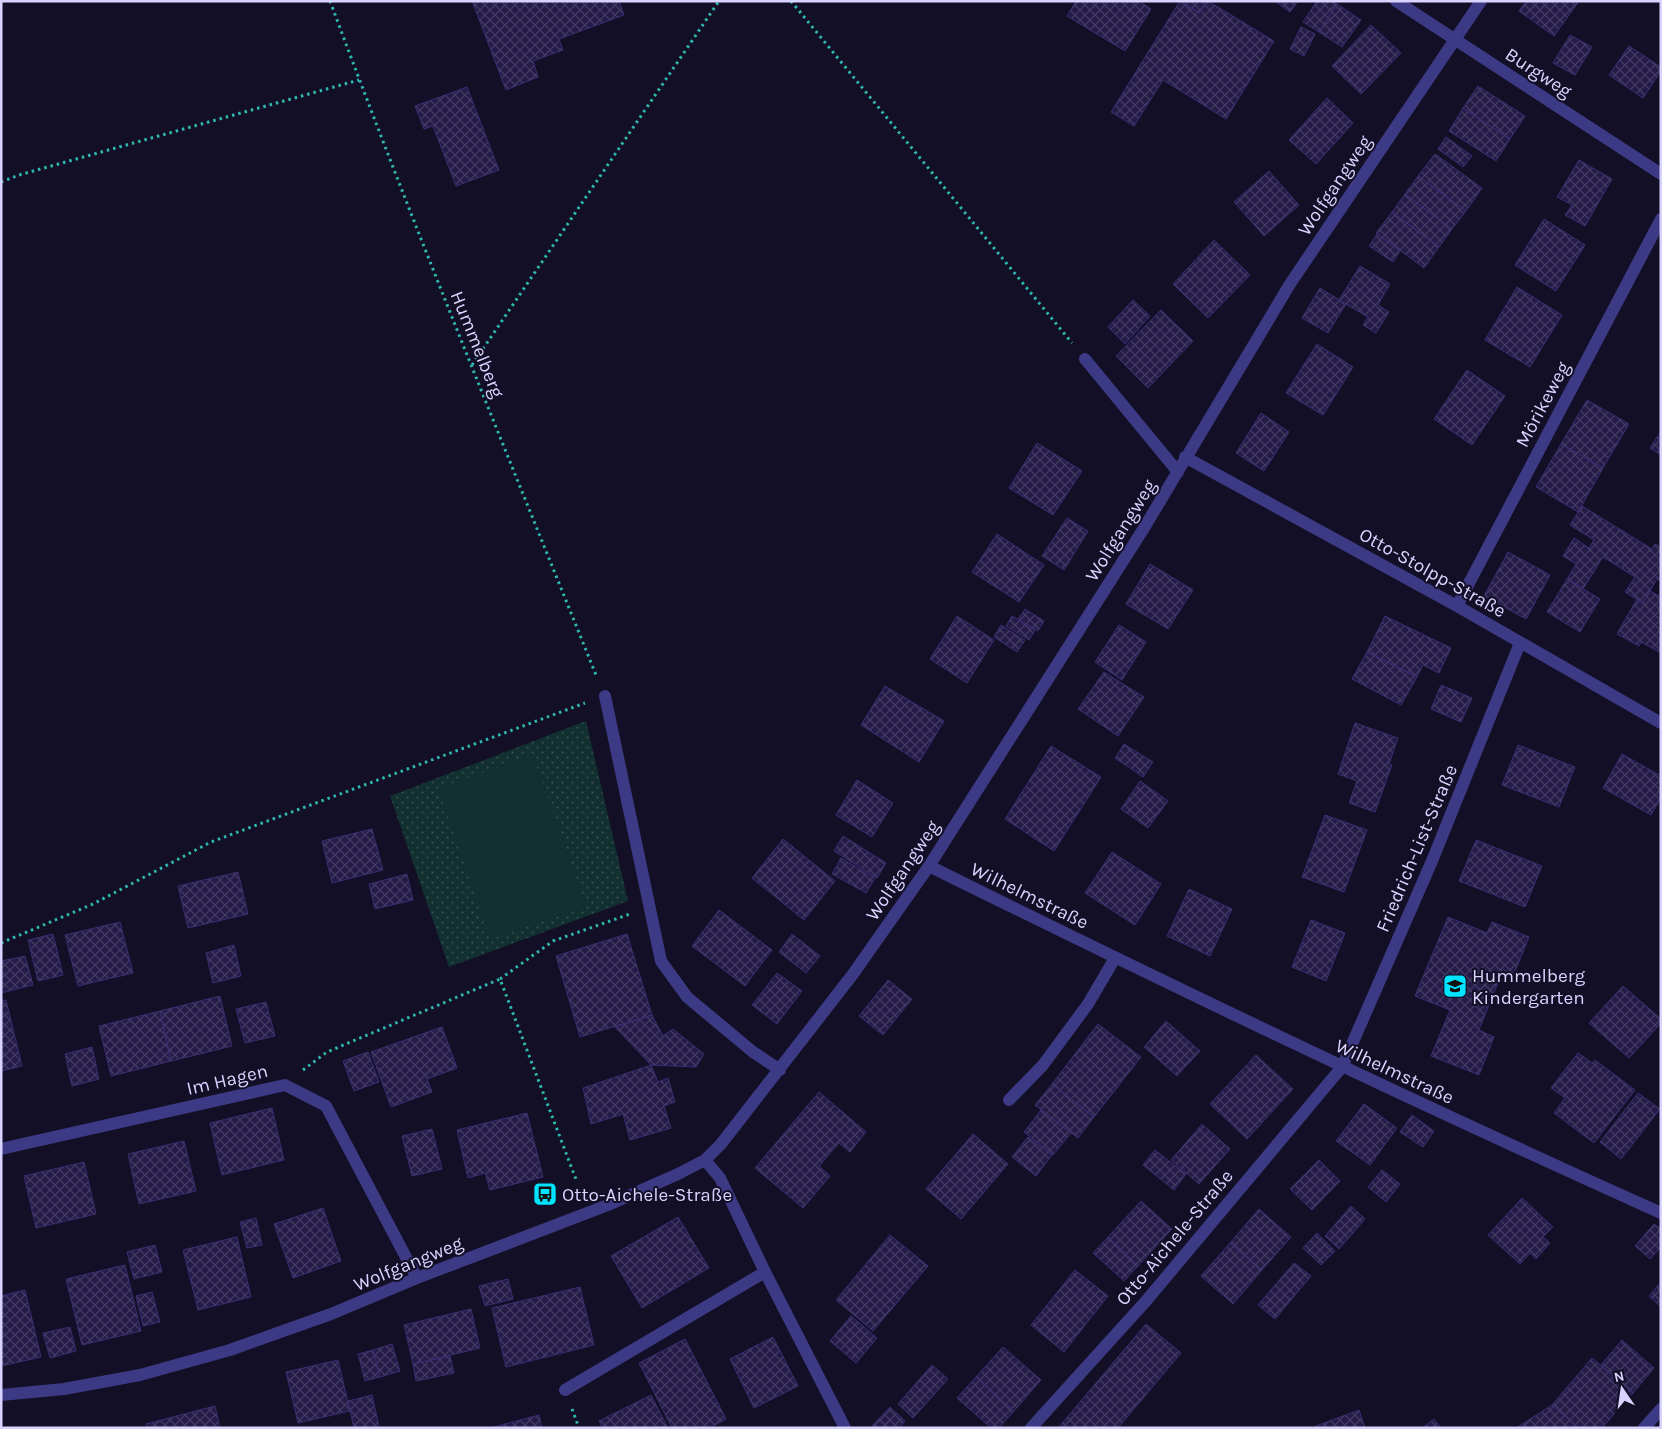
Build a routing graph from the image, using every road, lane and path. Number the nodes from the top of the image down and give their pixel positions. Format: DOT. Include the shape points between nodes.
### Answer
graph roads {
  1 [pos="330,1"];
  2 [pos="719,1"];
  3 [pos="790,1"];
  4 [pos="1396,1"];
  5 [pos="1481,1"];
  6 [pos="1455,40"];
  7 [pos="359,80"];
  8 [pos="1661,174"];
  9 [pos="1,182"];
  10 [pos="1661,218"];
  11 [pos="1085,359"];
  12 [pos="472,366"];
  13 [pos="1186,457"];
  14 [pos="1178,472"];
  15 [pos="1457,606"];
  16 [pos="1520,643"];
  17 [pos="605,696"];
  18 [pos="1661,724"];
  19 [pos="928,866"];
  20 [pos="650,906"];
  21 [pos="1,943"];
  22 [pos="1115,958"];
  23 [pos="500,980"];
  24 [pos="1342,1067"];
  25 [pos="780,1070"];
  26 [pos="285,1085"];
  27 [pos="1009,1100"];
  28 [pos="1,1149"];
  29 [pos="705,1160"];
  30 [pos="577,1182"];
  31 [pos="1661,1213"];
  32 [pos="764,1272"];
  33 [pos="417,1278"];
  34 [pos="565,1390"];
  35 [pos="1,1395"];
  36 [pos="1661,1409"];
  37 [pos="845,1428"];
  38 [pos="1030,1428"];
  39 [pos="1644,1428"];
  1 -- 7 [label="path, Hummelberg"];
  2 -- 12 [label="path"];
  3 -- 11 [label="path"];
  4 -- 6 [label="street, Burgweg"];
  5 -- 6 [label="street, Wolfgangweg"];
  6 -- 8 [label="street, Burgweg"];
  6 -- 13 [label="street, Wolfgangweg" via="1290,284"];
  7 -- 9 [label="path"];
  7 -- 12 [label="path, Hummelberg"];
  10 -- 15 [label="street, Mörikeweg"];
  11 -- 14 [label="street"];
  12 -- 17 [label="path, Hummelberg"];
  13 -- 14 [label="street, Wolfgangweg"];
  13 -- 15 [label="street, Otto-Stolpp-Straße"];
  14 -- 19 [label="street, Wolfgangweg"];
  15 -- 16 [label="street, Otto-Stolpp-Straße"];
  16 -- 18 [label="street, Otto-Stolpp-Straße"];
  16 -- 24 [label="street, Friedrich-List-Straße" via="1432,862"];
  17 -- 20 [label="street"];
  17 -- 21 [label="path" via="211,842 93,904"];
  19 -- 22 [label="street, Wilhelmstraße"];
  19 -- 25 [label="street, Wolfgangweg" via="853,974"];
  20 -- 23 [label="path" via="553,941"];
  20 -- 25 [label="street" via="662,961 687,997 753,1052"];
  22 -- 24 [label="street, Wilhelmstraße"];
  22 -- 27 [label="street" via="1088,1004 1048,1057"];
  23 -- 26 [label="path" via="327,1052"];
  23 -- 30 [label="path"];
  24 -- 31 [label="street, Wilhelmstraße"];
  24 -- 38 [label="street, Otto-Aichele-Straße" via="1146,1301"];
  25 -- 29 [label="street, Wolfgangweg"];
  26 -- 28 [label="street, Im Hagen"];
  26 -- 33 [label="street, Im Hagen" via="326,1106"];
  29 -- 32 [label="street" via="720,1178"];
  29 -- 33 [label="street, Wolfgangweg" via="608,1206"];
  32 -- 34 [label="street"];
  32 -- 37 [label="street"];
  33 -- 35 [label="street, Wolfgangweg" via="331,1314 230,1350 140,1375 64,1389"];
  36 -- 39 [label="street"];
}
